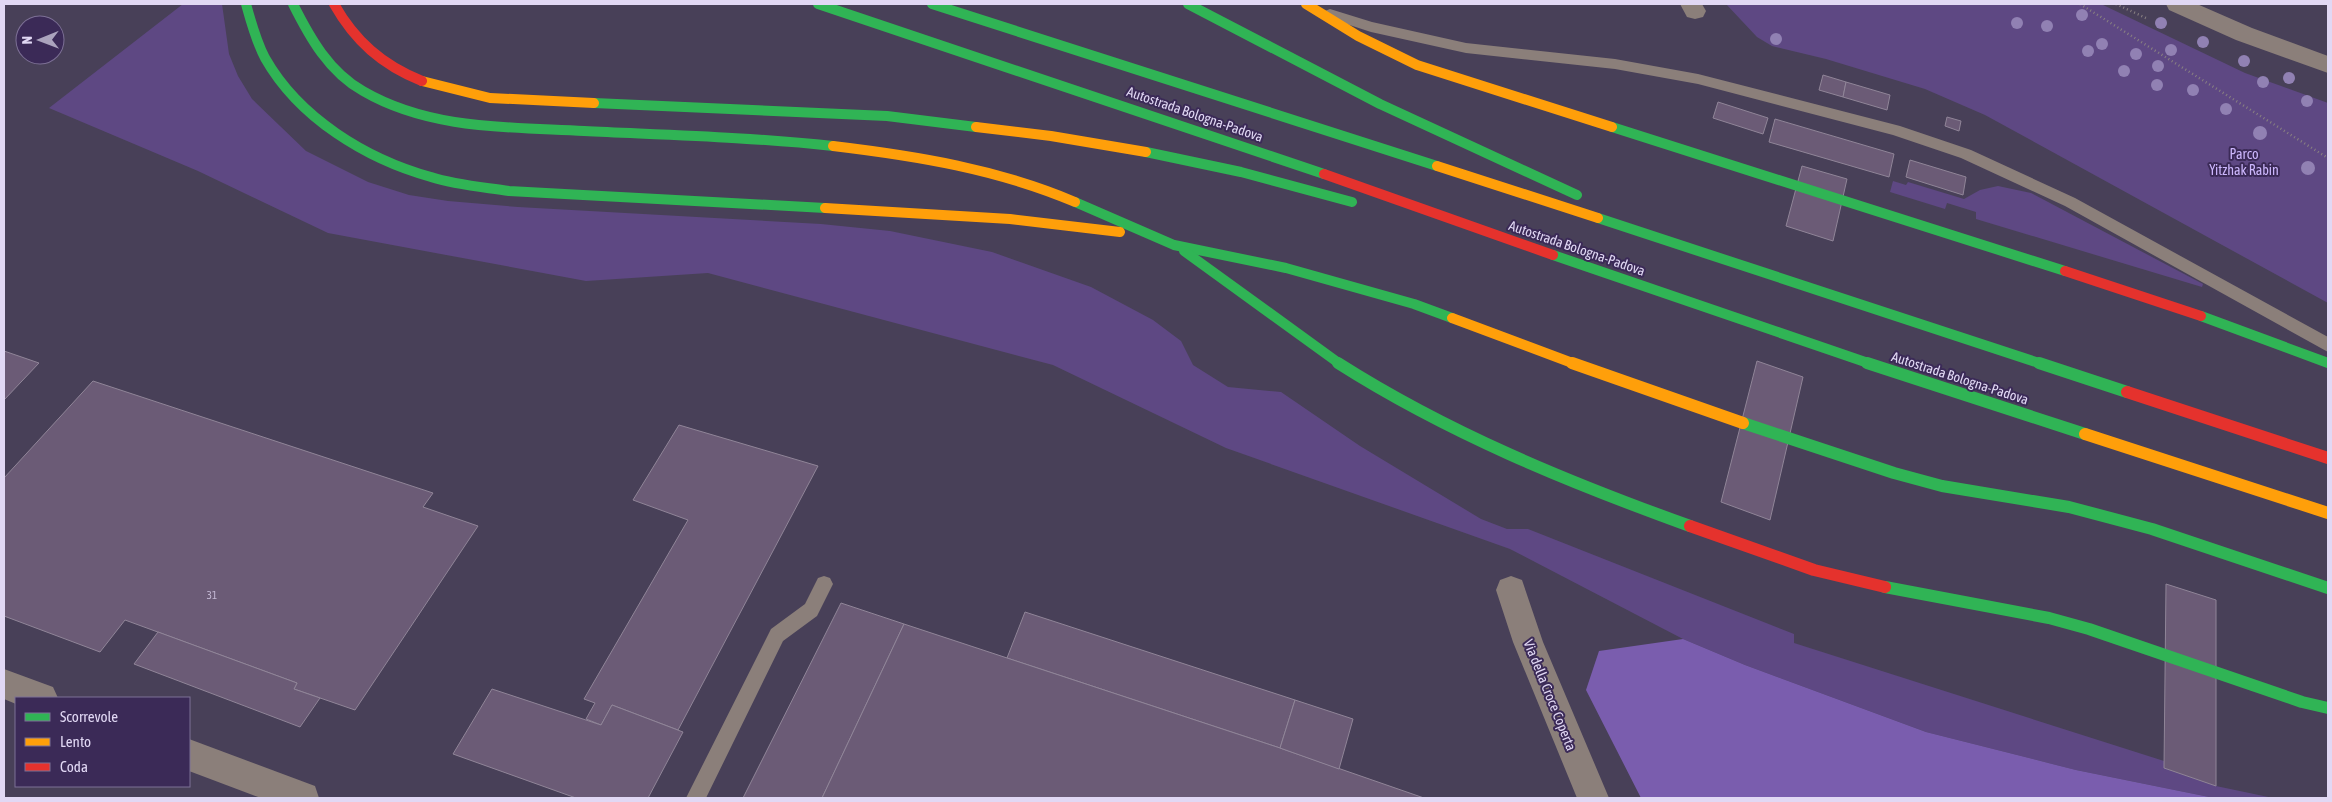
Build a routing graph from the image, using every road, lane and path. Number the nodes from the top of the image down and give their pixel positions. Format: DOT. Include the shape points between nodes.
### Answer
graph roads {
  1 [pos="246,4"];
  2 [pos="292,4"];
  3 [pos="334,4"];
  4 [pos="818,4"];
  5 [pos="932,4"];
  6 [pos="1188,4"];
  7 [pos="1307,4"];
  8 [pos="2080,4"];
  9 [pos="2176,4"];
  10 [pos="2328,65"];
  11 [pos="2328,158"];
  12 [pos="1586,199"];
  13 [pos="1603,206"];
  14 [pos="1367,207"];
  15 [pos="1149,236"];
  16 [pos="1480,242"];
  17 [pos="1174,245"];
  18 [pos="1758,270"];
  19 [pos="1769,331"];
  20 [pos="2328,345"];
  21 [pos="2328,363"];
  22 [pos="2328,458"];
  23 [pos="2328,514"];
  24 [pos="824,584"];
  25 [pos="2328,588"];
  26 [pos="1511,590"];
  27 [pos="4,684"];
  28 [pos="39,697"];
  29 [pos="2328,708"];
  30 [pos="190,754"];
  31 [pos="303,798"];
  32 [pos="696,798"];
  33 [pos="1594,798"];
  1 -- 15 [label="highway" via="256,42 274,73 302,106 373,155 427,176 492,188 561,194 770,203 974,217"];
  2 -- 15 [label="highway" via="316,50 336,71 388,105 422,116 472,125 811,143 919,156 998,172 1038,185"];
  3 -- 14 [label="highway" via="358,43 378,59 426,84 457,92 490,98 886,116 1051,136 1241,172"];
  4 -- 19 [label="highway, Autostrada Bologna-Padova" via="1254,149"];
  5 -- 18 [label="highway, Autostrada Bologna-Padova"];
  6 -- 12 [label="highway" via="1299,66"];
  7 -- 20 [label="lane" via="1370,27 1427,40 1466,48 1615,64 1698,79 1895,130 1966,154 2070,202"];
  7 -- 21 [label="highway" via="1358,36 1417,65 2136,294"];
  8 -- 11 [label="path"];
  9 -- 10 [label="street" via="2244,34"];
  13 -- 18 [label="highway"];
  15 -- 17 [label="highway"];
  16 -- 19 [label="highway"];
  17 -- 25 [label="highway" via="1286,268 1414,304 1641,389 1894,473 1942,486 2069,507 2152,530"];
  17 -- 29 [label="highway" via="1311,345 1389,394 1587,489 1814,570 1900,591 2049,618"];
  18 -- 22 [label="highway, Autostrada Bologna-Padova"];
  19 -- 23 [label="highway, Autostrada Bologna-Padova"];
  24 -- 32 [label="lane" via="811,610 777,635"];
  26 -- 33 [label="street, Via della Croce Coperta" via="1528,642"];
  27 -- 28 [label="street"];
  30 -- 31 [label="street"];
}
